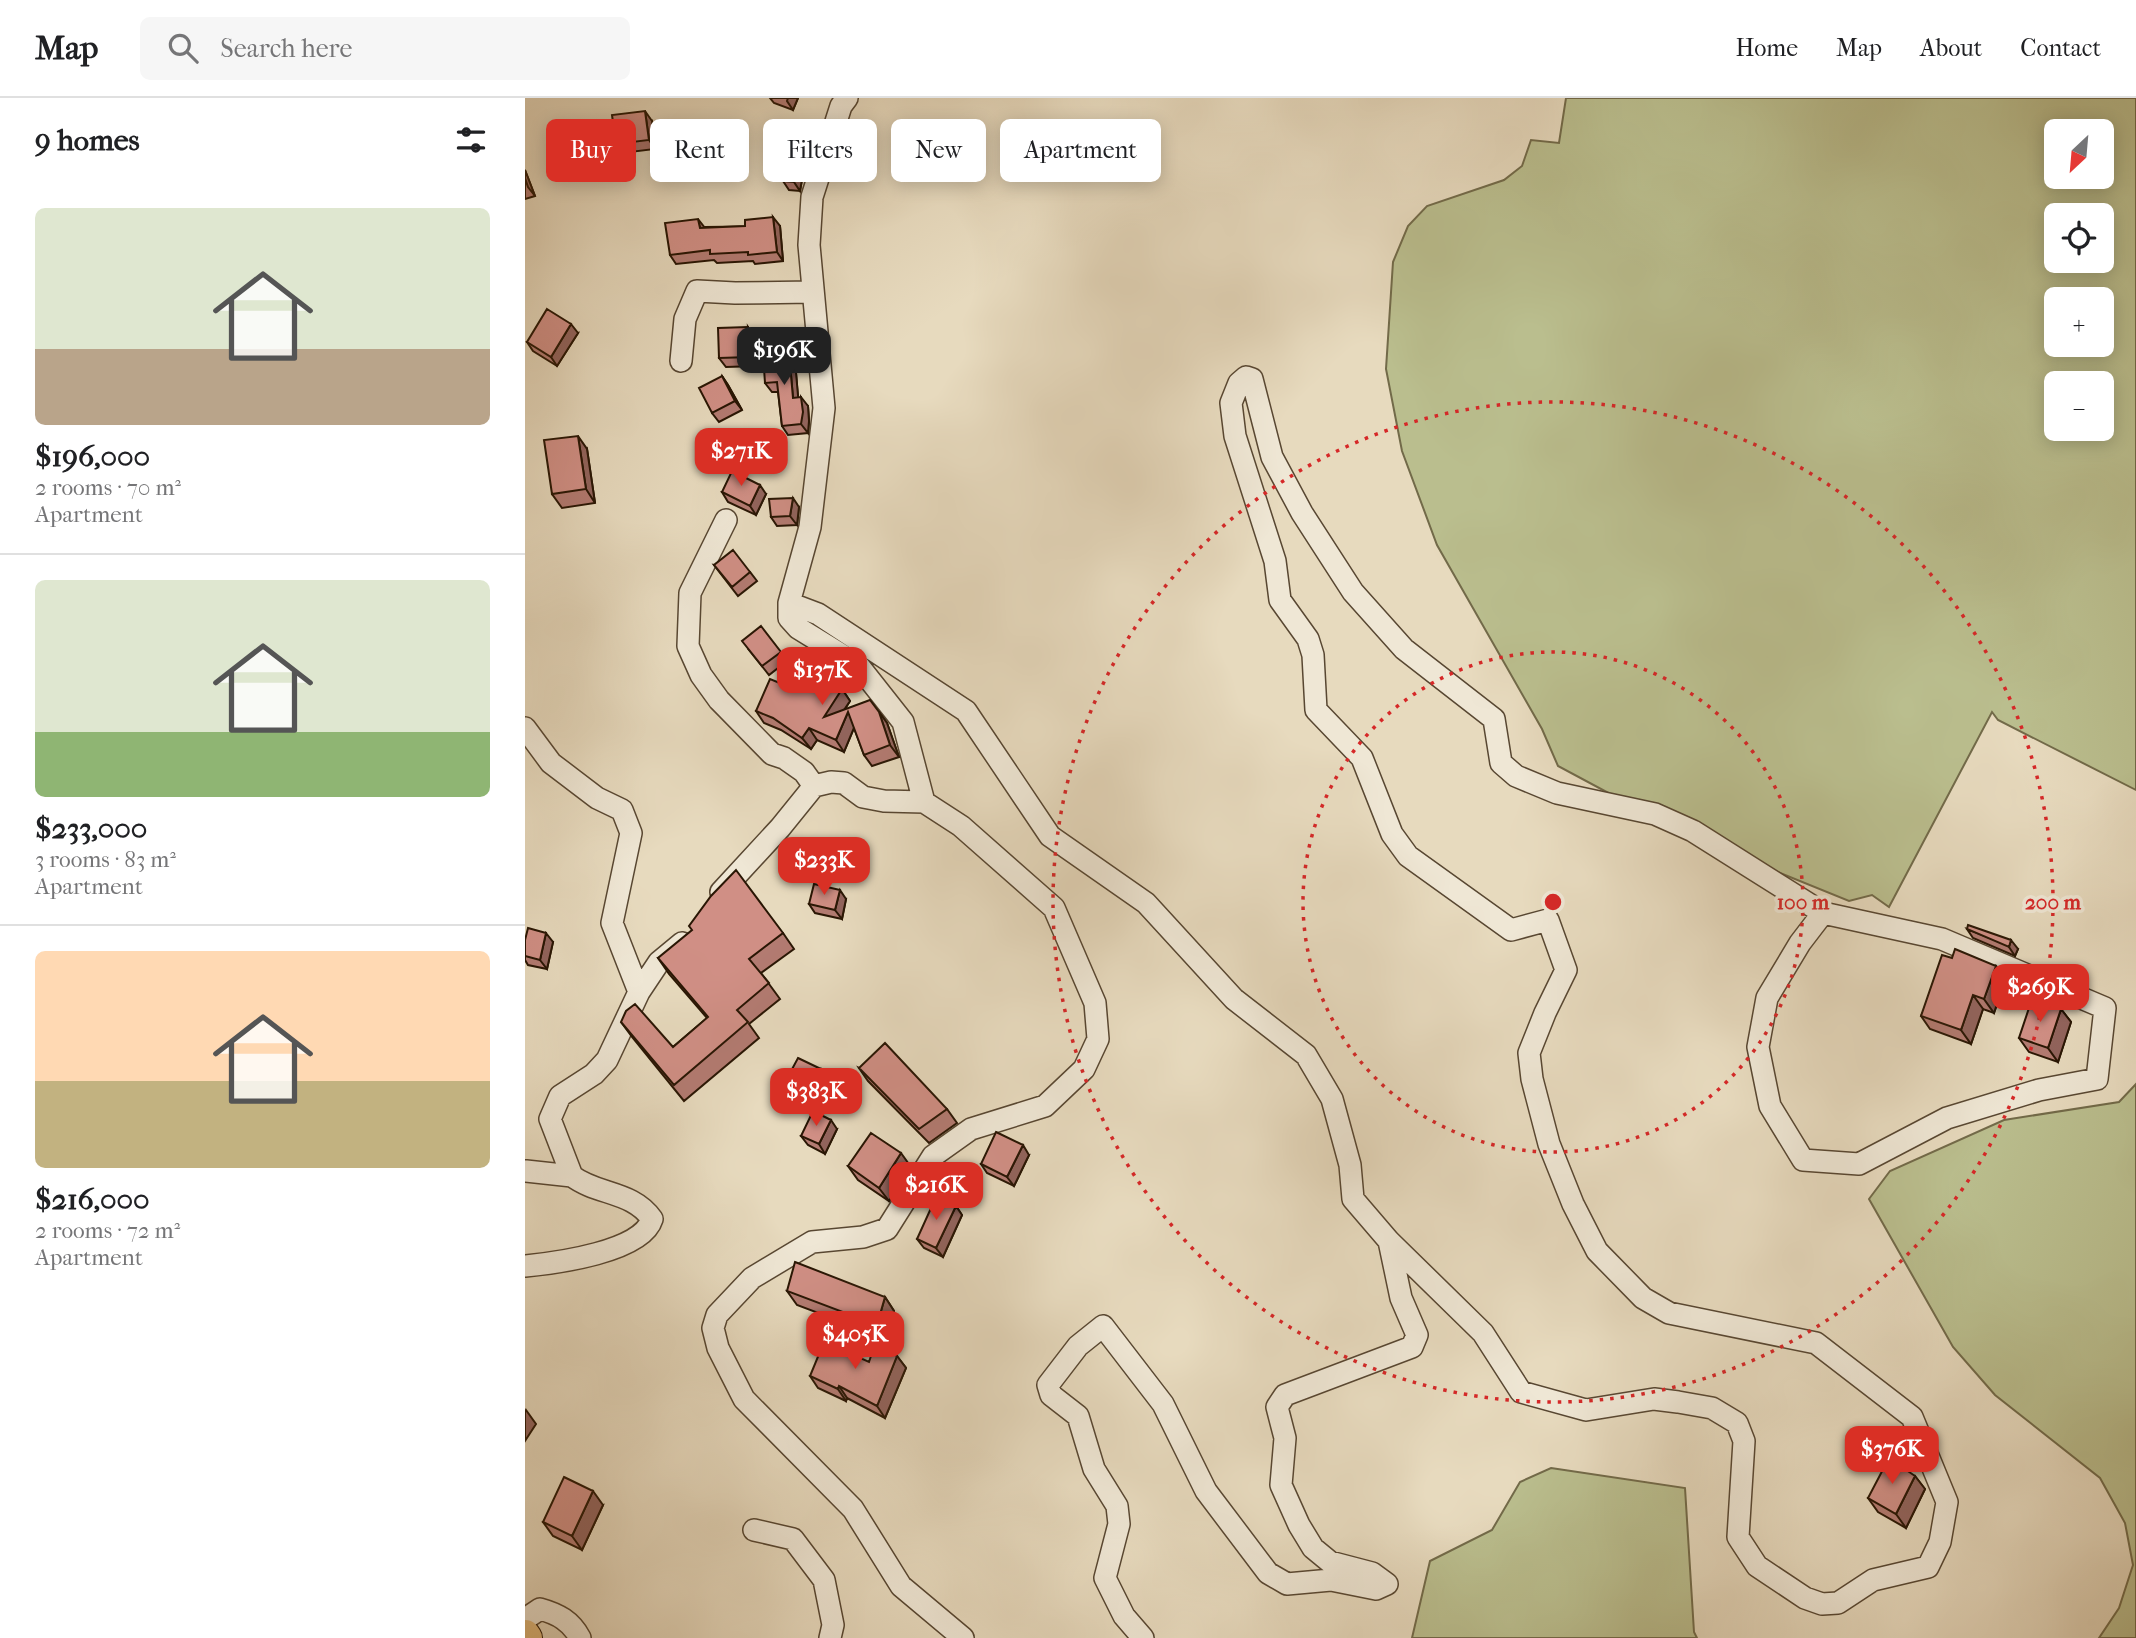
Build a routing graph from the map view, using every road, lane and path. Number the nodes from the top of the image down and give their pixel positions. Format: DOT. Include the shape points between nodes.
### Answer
graph roads {
  1 [pos="846,98"];
  2 [pos="813,292"];
  3 [pos="681,361"];
  4 [pos="726,520"];
  5 [pos="789,603"];
  6 [pos="525,729"];
  7 [pos="814,786"];
  8 [pos="924,802"];
  9 [pos="708,908"];
  10 [pos="1823,913"];
  11 [pos="692,928"];
  12 [pos="639,992"];
  13 [pos="526,1171"];
  14 [pos="572,1176"];
  15 [pos="1389,1241"];
  16 [pos="525,1266"];
  17 [pos="754,1530"];
  18 [pos="525,1619"];
  19 [pos="580,1638"];
  20 [pos="830,1638"];
  21 [pos="963,1638"];
  22 [pos="1143,1638"];
  1 -- 2 [label="street" via="812,197"];
  2 -- 3 [label="street" via="697,291 685,319"];
  2 -- 5 [label="street" via="824,408 810,527"];
  4 -- 7 [label="street" via="690,593 688,646 719,700 772,754 804,772"];
  5 -- 8 [label="street" via="789,618 798,628 858,665 903,722"];
  5 -- 15 [label="street" via="818,614 965,711 1050,836 1146,903 1234,999 1306,1055 1332,1099 1350,1166 1353,1199"];
  6 -- 12 [label="street" via="551,763 597,798 622,810 631,833 612,923"];
  7 -- 8 [label="street" via="844,783 863,797"];
  7 -- 9 [label="street"];
  8 -- 21 [label="street" via="961,826 1054,908 1095,1003 1098,1039 1084,1069 1045,1106 971,1129 933,1156 887,1229 863,1237 812,1242 752,1278 717,1315 713,1328 744,1399 853,1509 901,1586"];
  10 -- 10 [label="street" via="1942,939 2105,1008 2097,1079 2039,1090 1947,1118 1859,1164 1803,1160 1770,1106 1758,1047 1767,998"];
  10 -- 15 [label="street" via="1693,831 1655,814 1557,793 1516,776 1501,763 1494,719 1404,649 1353,592 1272,457 1252,379 1246,377 1231,403 1235,436 1275,561 1280,600 1308,639 1313,655 1316,710 1362,758 1392,834 1408,856 1511,930 1548,920 1566,970 1529,1053 1532,1079 1549,1144 1597,1251 1643,1298 1669,1313 1816,1343 1912,1418 1947,1502 1940,1542 1928,1567 1873,1580 1838,1603 1822,1605 1805,1598 1756,1566 1738,1536 1744,1441 1737,1423 1712,1408 1678,1402 1654,1399 1586,1410 1521,1392 1483,1333"];
  11 -- 12 [label="street" via="659,962"];
  12 -- 14 [label="street" via="607,1060 560,1096 550,1119"];
  13 -- 14 [label="street"];
  14 -- 16 [label="street" via="583,1185 631,1199 646,1209 652,1219 650,1227 615,1247 563,1262"];
  15 -- 22 [label="street" via="1401,1298 1417,1335 1412,1347 1285,1395 1277,1407 1285,1438 1281,1485 1313,1548 1331,1562 1372,1573 1387,1584 1375,1589 1331,1580 1287,1584 1268,1573 1206,1490 1163,1404 1103,1326 1078,1346 1048,1385 1051,1395 1078,1416 1094,1469 1117,1506 1119,1524 1105,1578 1123,1616"];
  17 -- 20 [label="street" via="793,1539 824,1580 833,1625"];
  18 -- 19 [label="street" via="540,1609 557,1613"];
}
